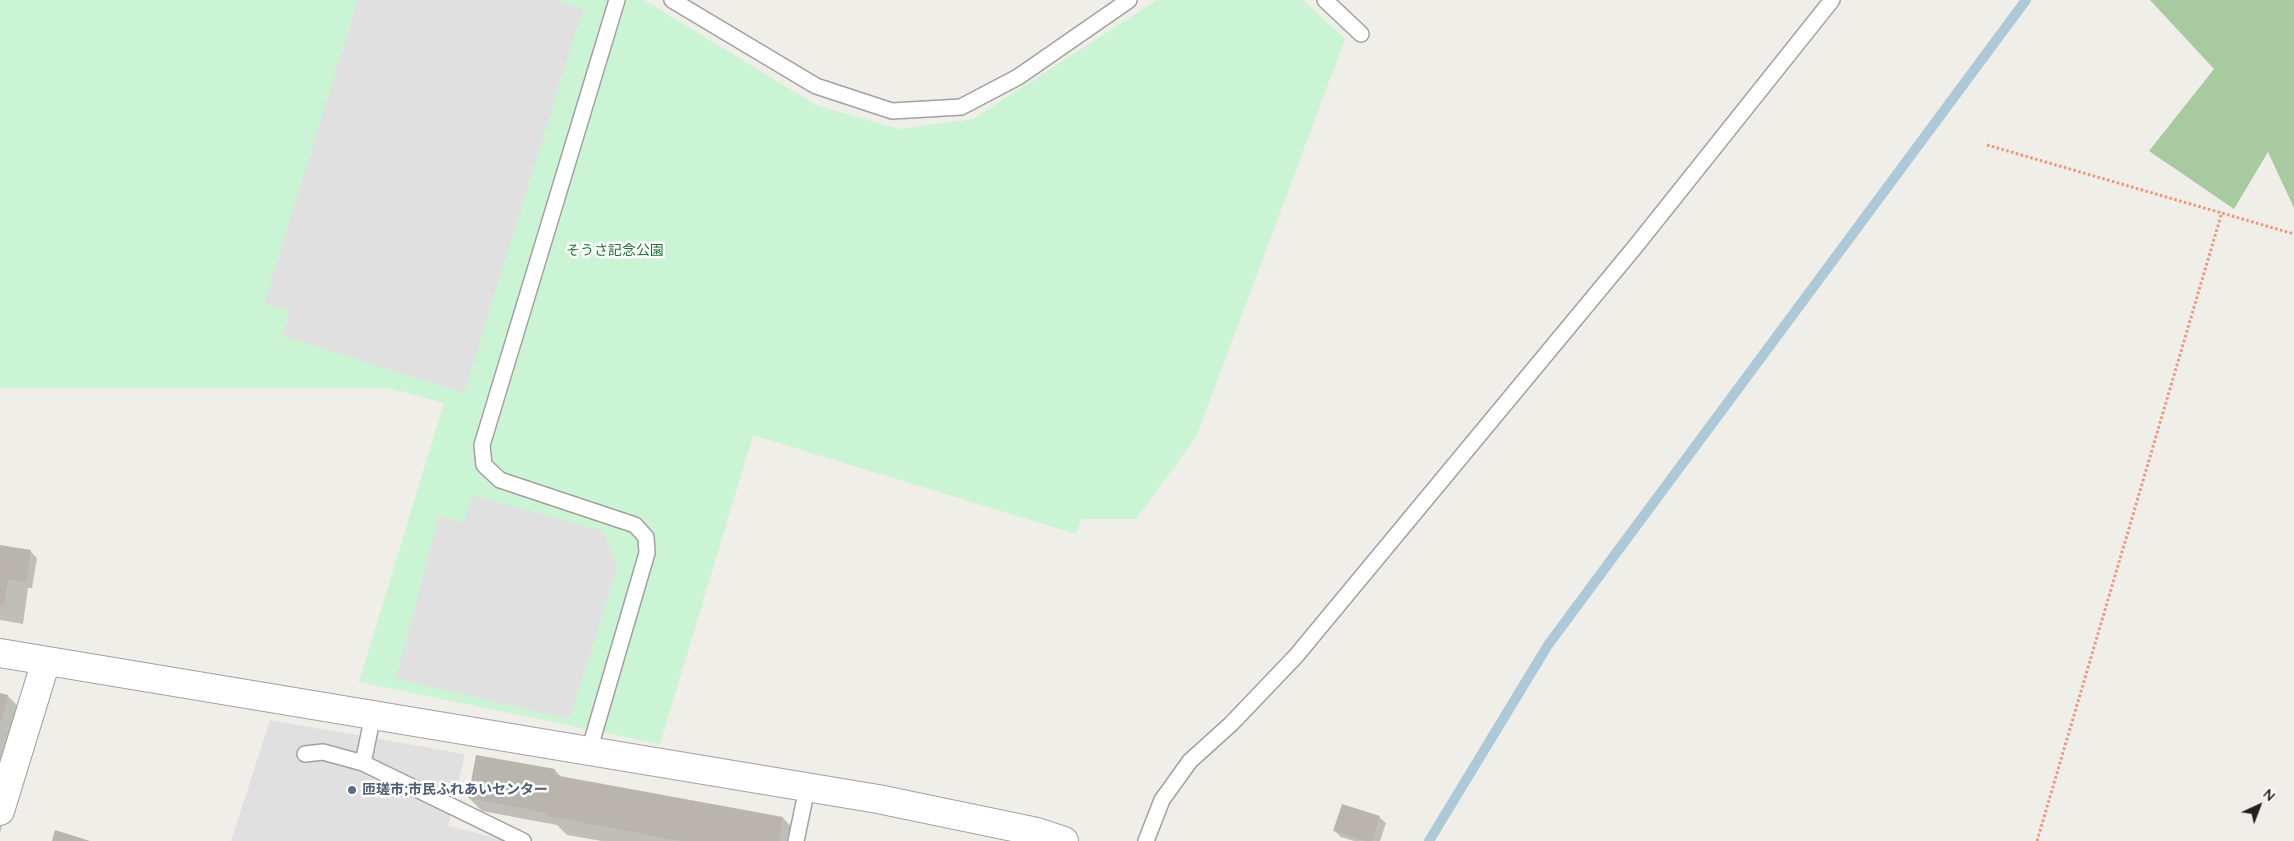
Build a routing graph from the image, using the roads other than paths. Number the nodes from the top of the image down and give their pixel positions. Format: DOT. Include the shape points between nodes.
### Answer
graph roads {
  1 [pos="617,0"];
  2 [pos="672,0"];
  3 [pos="1129,0"];
  4 [pos="1325,0"];
  5 [pos="1832,0"];
  6 [pos="1361,34"];
  7 [pos="0,653"];
  8 [pos="46,661"];
  9 [pos="373,715"];
  10 [pos="589,751"];
  11 [pos="305,754"];
  12 [pos="363,763"];
  13 [pos="807,788"];
  14 [pos="0,811"];
  15 [pos="523,841"];
  16 [pos="796,841"];
  17 [pos="1064,841"];
  18 [pos="1146,841"];
  1 -- 10 [label="lane" via="482,445 484,465 500,480 635,525 646,537 647,553"];
  2 -- 3 [label="lane" via="816,86 892,110 961,107 1018,77"];
  4 -- 6 [label="lane"];
  5 -- 18 [label="lane" via="1635,247 1296,656 1231,724 1190,761 1162,800"];
  7 -- 8 [label="street"];
  8 -- 9 [label="street"];
  8 -- 14 [label="street"];
  9 -- 10 [label="street"];
  9 -- 12 [label="lane"];
  10 -- 13 [label="street"];
  11 -- 12 [label="lane" via="323,752"];
  12 -- 15 [label="lane"];
  13 -- 16 [label="lane"];
  13 -- 17 [label="street" via="878,799 1037,832"];
}
